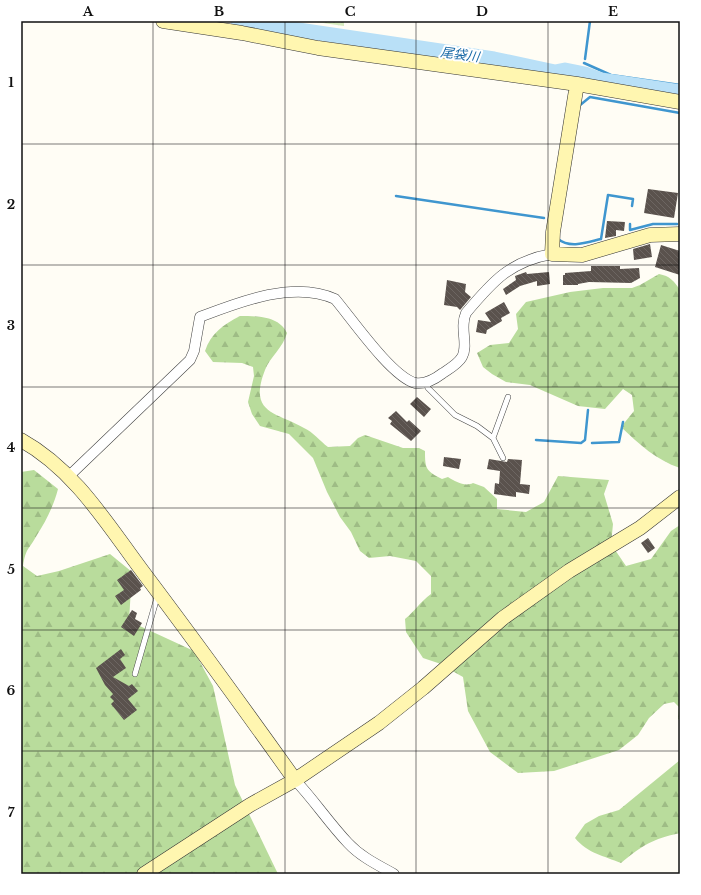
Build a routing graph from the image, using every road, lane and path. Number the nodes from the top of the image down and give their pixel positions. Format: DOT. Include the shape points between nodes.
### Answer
graph roads {
  1 [pos="163,21"];
  2 [pos="577,84"];
  3 [pos="680,102"];
  4 [pos="680,234"];
  5 [pos="552,254"];
  6 [pos="426,383"];
  7 [pos="508,397"];
  8 [pos="493,438"];
  9 [pos="21,440"];
  10 [pos="503,458"];
  11 [pos="68,476"];
  12 [pos="680,497"];
  13 [pos="158,592"];
  14 [pos="134,674"];
  15 [pos="295,780"];
  16 [pos="144,874"];
  17 [pos="394,874"];
  1 -- 2 [label="street" via="318,48"];
  2 -- 3 [label="street"];
  2 -- 5 [label="street" via="553,232"];
  4 -- 5 [label="street" via="650,235 582,255"];
  5 -- 6 [label="street" via="522,261 499,277 466,313 462,330 465,350 461,359 446,372"];
  6 -- 8 [label="lane" via="455,414"];
  6 -- 11 [label="street" via="415,383 393,368 335,299 322,293 267,294 200,317 190,360"];
  7 -- 8 [label="lane"];
  8 -- 10 [label="lane"];
  9 -- 11 [label="street" via="36,448"];
  11 -- 13 [label="street"];
  12 -- 15 [label="street" via="640,528 569,571 503,618 379,723"];
  13 -- 14 [label="lane"];
  13 -- 15 [label="street"];
  15 -- 16 [label="street" via="250,805"];
  15 -- 17 [label="street" via="313,798 349,844 363,856"];
}
